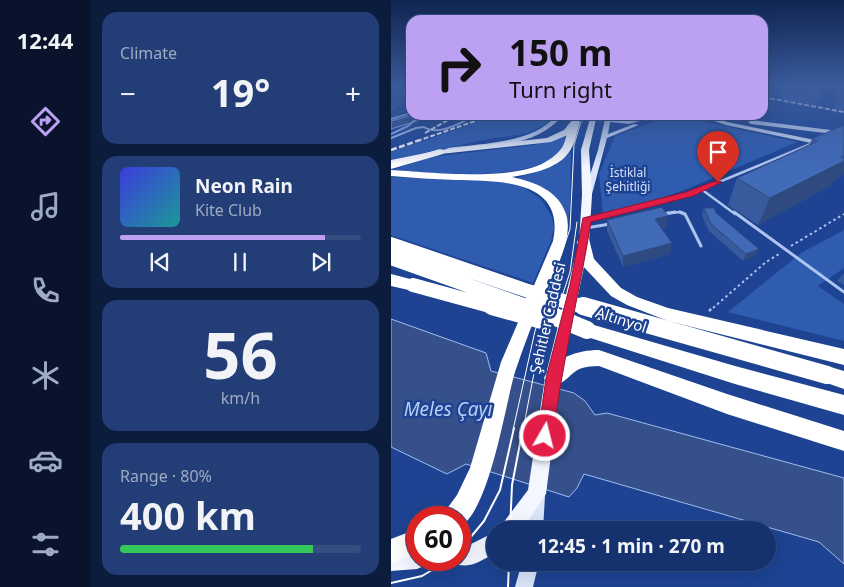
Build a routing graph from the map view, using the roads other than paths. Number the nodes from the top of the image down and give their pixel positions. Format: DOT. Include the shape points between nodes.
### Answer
graph roads {
  1 [pos="406,114"];
  2 [pos="391,118"];
  3 [pos="466,120"];
  4 [pos="556,120"];
  5 [pos="576,120"];
  6 [pos="577,120"];
  7 [pos="593,120"];
  8 [pos="609,120"];
  9 [pos="619,120"];
  10 [pos="640,120"];
  11 [pos="645,120"];
  12 [pos="716,120"];
  13 [pos="732,120"];
  14 [pos="831,132"];
  15 [pos="844,132"];
  16 [pos="605,137"];
  17 [pos="391,138"];
  18 [pos="816,142"];
  19 [pos="440,152"];
  20 [pos="391,164"];
  21 [pos="391,174"];
  22 [pos="485,177"];
  23 [pos="701,189"];
  24 [pos="587,195"];
  25 [pos="655,215"];
  26 [pos="612,223"];
  27 [pos="586,230"];
  28 [pos="391,244"];
  29 [pos="701,246"];
  30 [pos="391,258"];
  31 [pos="391,280"];
  32 [pos="844,292"];
  33 [pos="587,330"];
  34 [pos="844,357"];
  35 [pos="835,377"];
  36 [pos="553,378"];
  37 [pos="844,405"];
  38 [pos="844,440"];
  39 [pos="537,494"];
  40 [pos="463,506"];
  41 [pos="517,521"];
  42 [pos="536,521"];
  43 [pos="406,545"];
  44 [pos="486,547"];
  45 [pos="391,551"];
  46 [pos="471,554"];
  47 [pos="406,560"];
  48 [pos="391,561"];
  49 [pos="529,571"];
  50 [pos="525,587"];
  1 -- 2 [label="lane"];
  3 -- 17 [label="lane" via="441,130 416,128"];
  4 -- 19 [label="street" via="531,136"];
  5 -- 19 [label="main road" via="564,134 543,141"];
  6 -- 22 [label="highway" via="567,148 553,162 523,173"];
  7 -- 24 [label="main road, Şehitler Caddesi" via="585,150"];
  8 -- 16 [label="street"];
  9 -- 10 [label="street"];
  11 -- 16 [label="street"];
  12 -- 18 [label="street"];
  13 -- 14 [label="street"];
  14 -- 15 [label="street"];
  14 -- 18 [label="street"];
  16 -- 24 [label="street"];
  18 -- 23 [label="lane"];
  19 -- 20 [label="highway"];
  21 -- 22 [label="highway"];
  22 -- 40 [label="highway" via="523,183 542,192 555,204 562,223 556,250 522,327 506,374 479,475"];
  23 -- 27 [label="lane"];
  23 -- 32 [label="lane"];
  24 -- 27 [label="main road, Şehitler Caddesi"];
  25 -- 29 [label="lane" via="685,214"];
  26 -- 27 [label="lane"];
  27 -- 34 [label="highway" via="587,261 616,292 650,309"];
  27 -- 36 [label="main road, Şehitler Caddesi"];
  28 -- 35 [label="highway, Altınyol, bridge" via="528,291"];
  30 -- 33 [label="highway, Altınyol, bridge" via="508,298"];
  31 -- 33 [label="highway, bridge"];
  33 -- 37 [label="highway, Altınyol"];
  36 -- 38 [label="highway" via="571,361 583,357 599,358 727,404"];
  36 -- 39 [label="main road, Şehitler Caddesi"];
  39 -- 41 [label="main road"];
  39 -- 42 [label="street, Şehitler Caddesi"];
  43 -- 45 [label="highway"];
  44 -- 46 [label="main road"];
  47 -- 48 [label="main road"];
  49 -- 50 [label="street"];
}
